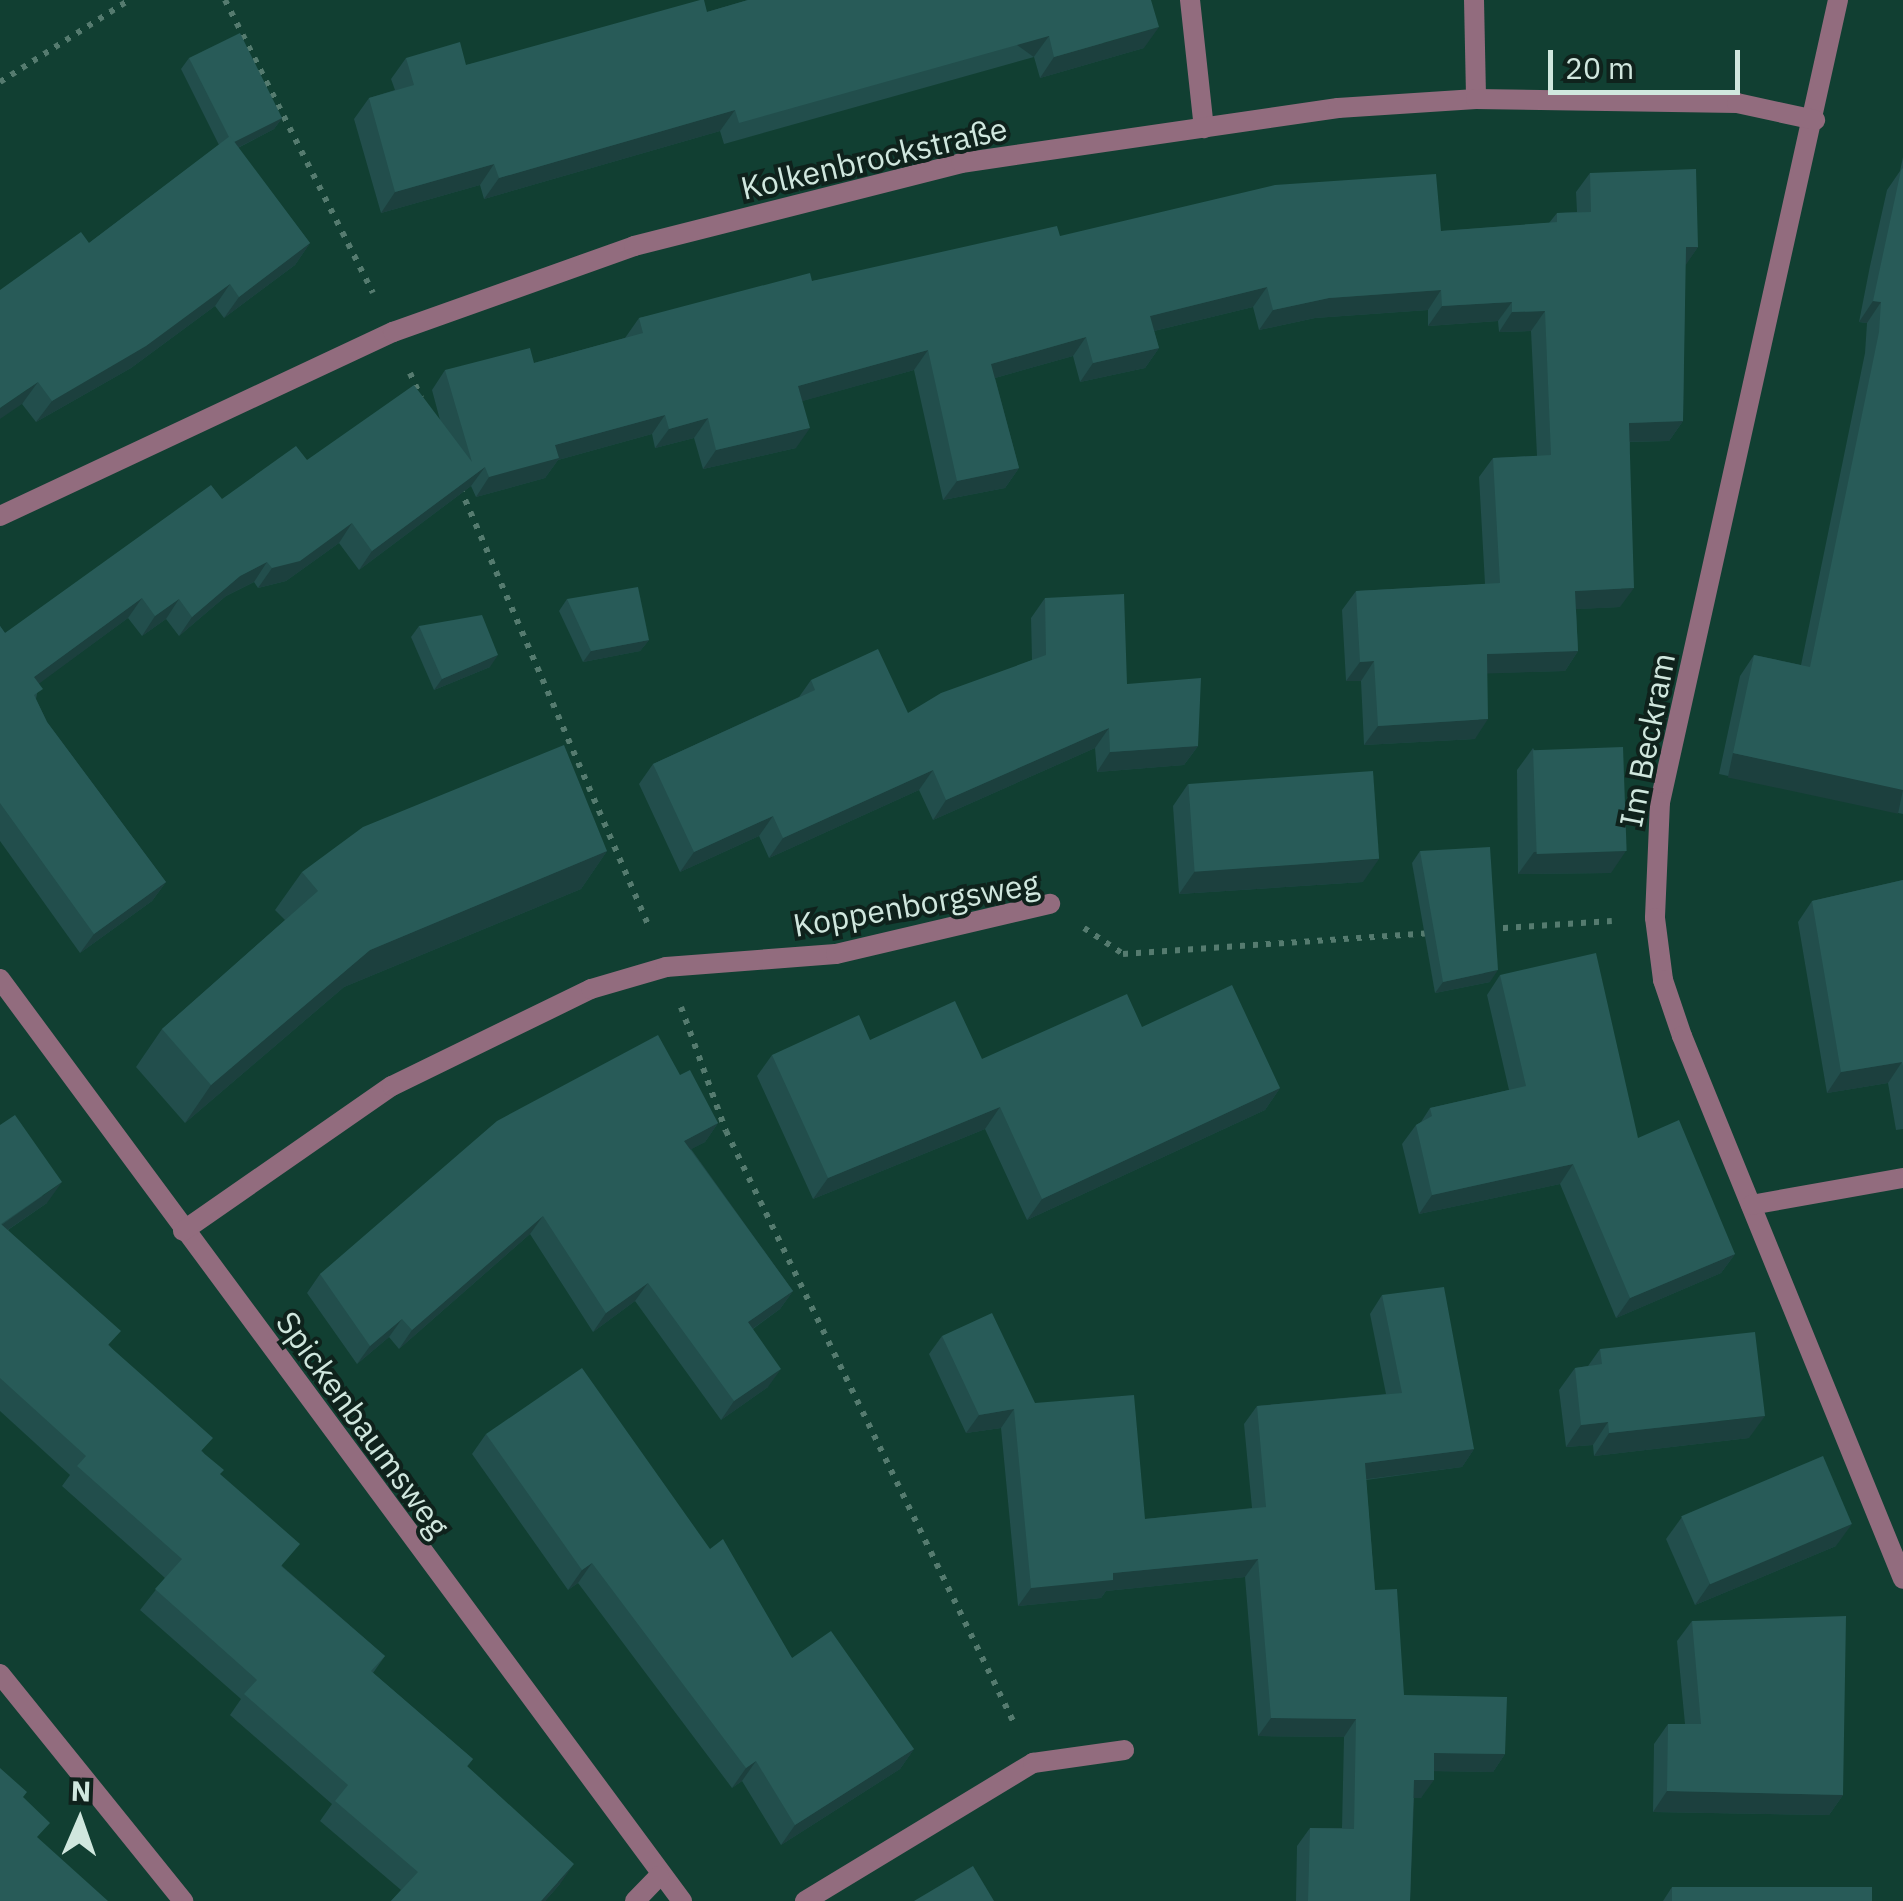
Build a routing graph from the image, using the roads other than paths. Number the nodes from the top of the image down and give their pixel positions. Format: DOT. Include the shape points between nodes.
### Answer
graph roads {
  1 [pos="1190,0"];
  2 [pos="1474,0"];
  3 [pos="1838,0"];
  4 [pos="1476,100"];
  5 [pos="1815,120"];
  6 [pos="1204,128"];
  7 [pos="0,516"];
  8 [pos="1050,904"];
  9 [pos="0,979"];
  10 [pos="1903,1178"];
  11 [pos="1751,1205"];
  12 [pos="183,1231"];
  13 [pos="1903,1580"];
  14 [pos="0,1674"];
  15 [pos="1124,1750"];
  16 [pos="660,1876"];
  17 [pos="183,1901"];
  18 [pos="634,1901"];
  19 [pos="682,1901"];
  20 [pos="806,1901"];
  1 -- 6 [label="street"];
  2 -- 4 [label="street"];
  3 -- 5 [label="street, Im Beckram"];
  4 -- 5 [label="street, Kolkenbrockstraße" via="1738,103"];
  4 -- 6 [label="street, Kolkenbrockstraße" via="1338,108"];
  5 -- 11 [label="street, Im Beckram" via="1660,802 1655,918 1663,980"];
  6 -- 7 [label="street, Kolkenbrockstraße" via="961,163 634,246 392,332"];
  8 -- 12 [label="street, Koppenborgsweg" via="836,954 666,967 591,990 392,1086"];
  9 -- 12 [label="street, Spickenbaumsweg"];
  10 -- 11 [label="street"];
  11 -- 13 [label="street, Im Beckram"];
  12 -- 16 [label="street, Spickenbaumsweg"];
  14 -- 17 [label="street"];
  15 -- 20 [label="street" via="1033,1763"];
  16 -- 18 [label="street"];
  16 -- 19 [label="street, Spickenbaumsweg"];
}
